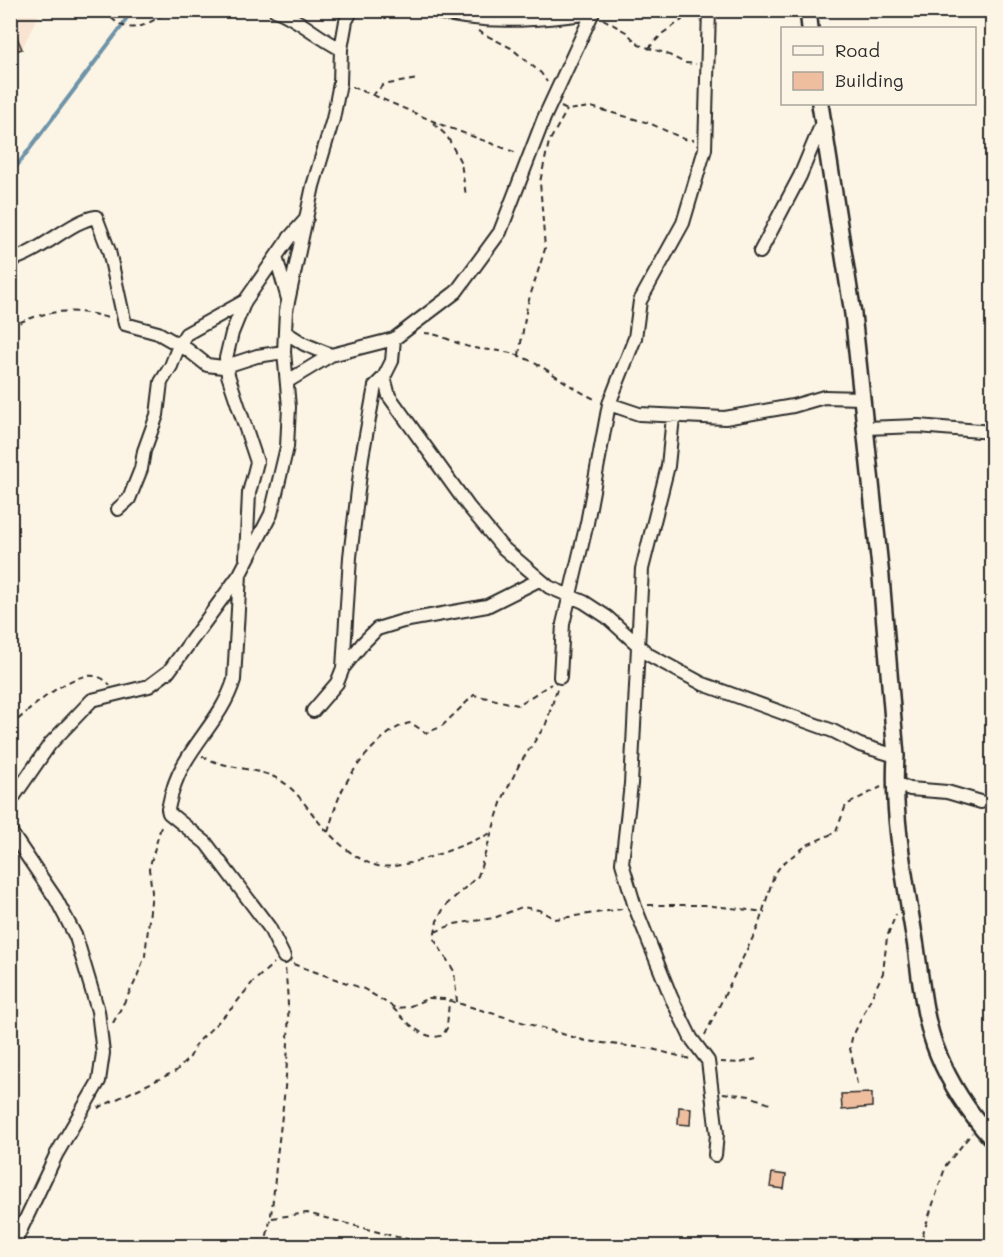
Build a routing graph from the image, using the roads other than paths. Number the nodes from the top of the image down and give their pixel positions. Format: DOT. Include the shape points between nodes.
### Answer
graph roads {
  1 [pos="275,10"];
  2 [pos="352,10"];
  3 [pos="430,10"];
  4 [pos="708,10"];
  5 [pos="808,10"];
  6 [pos="592,11"];
  7 [pos="810,27"];
  8 [pos="341,49"];
  9 [pos="820,105"];
  10 [pos="822,123"];
  11 [pos="307,218"];
  12 [pos="760,252"];
  13 [pos="276,257"];
  14 [pos="10,260"];
  15 [pos="288,300"];
  16 [pos="245,301"];
  17 [pos="285,332"];
  18 [pos="399,336"];
  19 [pos="179,345"];
  20 [pos="284,352"];
  21 [pos="331,355"];
  22 [pos="198,357"];
  23 [pos="227,365"];
  24 [pos="171,366"];
  25 [pos="384,377"];
  26 [pos="288,381"];
  27 [pos="861,398"];
  28 [pos="609,404"];
  29 [pos="673,417"];
  30 [pos="866,428"];
  31 [pos="993,432"];
  32 [pos="118,509"];
  33 [pos="246,560"];
  34 [pos="240,574"];
  35 [pos="539,580"];
  36 [pos="570,596"];
  37 [pos="637,644"];
  38 [pos="343,668"];
  39 [pos="560,677"];
  40 [pos="313,711"];
  41 [pos="896,756"];
  42 [pos="895,783"];
  43 [pos="10,802"];
  44 [pos="981,802"];
  45 [pos="10,831"];
  46 [pos="284,957"];
  47 [pos="993,1138"];
  48 [pos="715,1155"];
  49 [pos="13,1246"];
  1 -- 8 [label="street"];
  2 -- 8 [label="street"];
  3 -- 6 [label="street" via="467,18 525,20"];
  4 -- 28 [label="street" via="706,138 688,210 640,301 635,338"];
  5 -- 7 [label="street"];
  6 -- 18 [label="street" via="544,118 500,232 456,292"];
  8 -- 11 [label="street" via="340,83"];
  9 -- 10 [label="street"];
  10 -- 12 [label="street" via="800,176"];
  10 -- 27 [label="street" via="853,314"];
  11 -- 13 [label="street"];
  11 -- 15 [label="street"];
  13 -- 15 [label="street"];
  13 -- 16 [label="street"];
  14 -- 19 [label="street" via="36,251 96,217 109,251 125,324 158,333"];
  15 -- 17 [label="street"];
  16 -- 19 [label="street" via="186,334"];
  16 -- 23 [label="street" via="232,333"];
  17 -- 20 [label="street"];
  17 -- 21 [label="street"];
  18 -- 21 [label="street"];
  18 -- 25 [label="street"];
  19 -- 22 [label="street"];
  19 -- 24 [label="street"];
  20 -- 23 [label="street"];
  20 -- 26 [label="street"];
  21 -- 26 [label="street"];
  22 -- 23 [label="street" via="207,365"];
  22 -- 24 [label="street"];
  23 -- 33 [label="street" via="257,462 249,493"];
  24 -- 32 [label="street" via="161,382 157,415 141,469 129,500"];
  25 -- 35 [label="street" via="389,396 468,506 502,547"];
  25 -- 38 [label="street" via="375,386 362,457"];
  26 -- 33 [label="street" via="287,447 280,482 271,514"];
  27 -- 29 [label="street" via="824,397 724,418"];
  27 -- 30 [label="street"];
  28 -- 29 [label="street" via="639,414"];
  28 -- 36 [label="street"];
  29 -- 37 [label="street" via="669,466 642,570"];
  30 -- 31 [label="street" via="918,426"];
  30 -- 41 [label="street"];
  33 -- 34 [label="street"];
  34 -- 43 [label="street" via="169,670 149,686 103,695 80,710 50,744"];
  34 -- 46 [label="street" via="234,680 224,708 181,769 169,813 206,843 269,927"];
  35 -- 36 [label="street"];
  35 -- 38 [label="street" via="487,606 377,629"];
  36 -- 37 [label="street" via="607,617"];
  36 -- 39 [label="street" via="563,624"];
  37 -- 41 [label="street" via="656,660 712,688"];
  37 -- 48 [label="street" via="631,784 622,850 626,878 683,1023 707,1058 717,1134"];
  38 -- 40 [label="street" via="337,683"];
  41 -- 42 [label="street"];
  42 -- 44 [label="street"];
  42 -- 47 [label="street" via="927,1020 952,1084"];
  45 -- 49 [label="street" via="75,937 98,1011 103,1053 102,1072 56,1155"];
}
